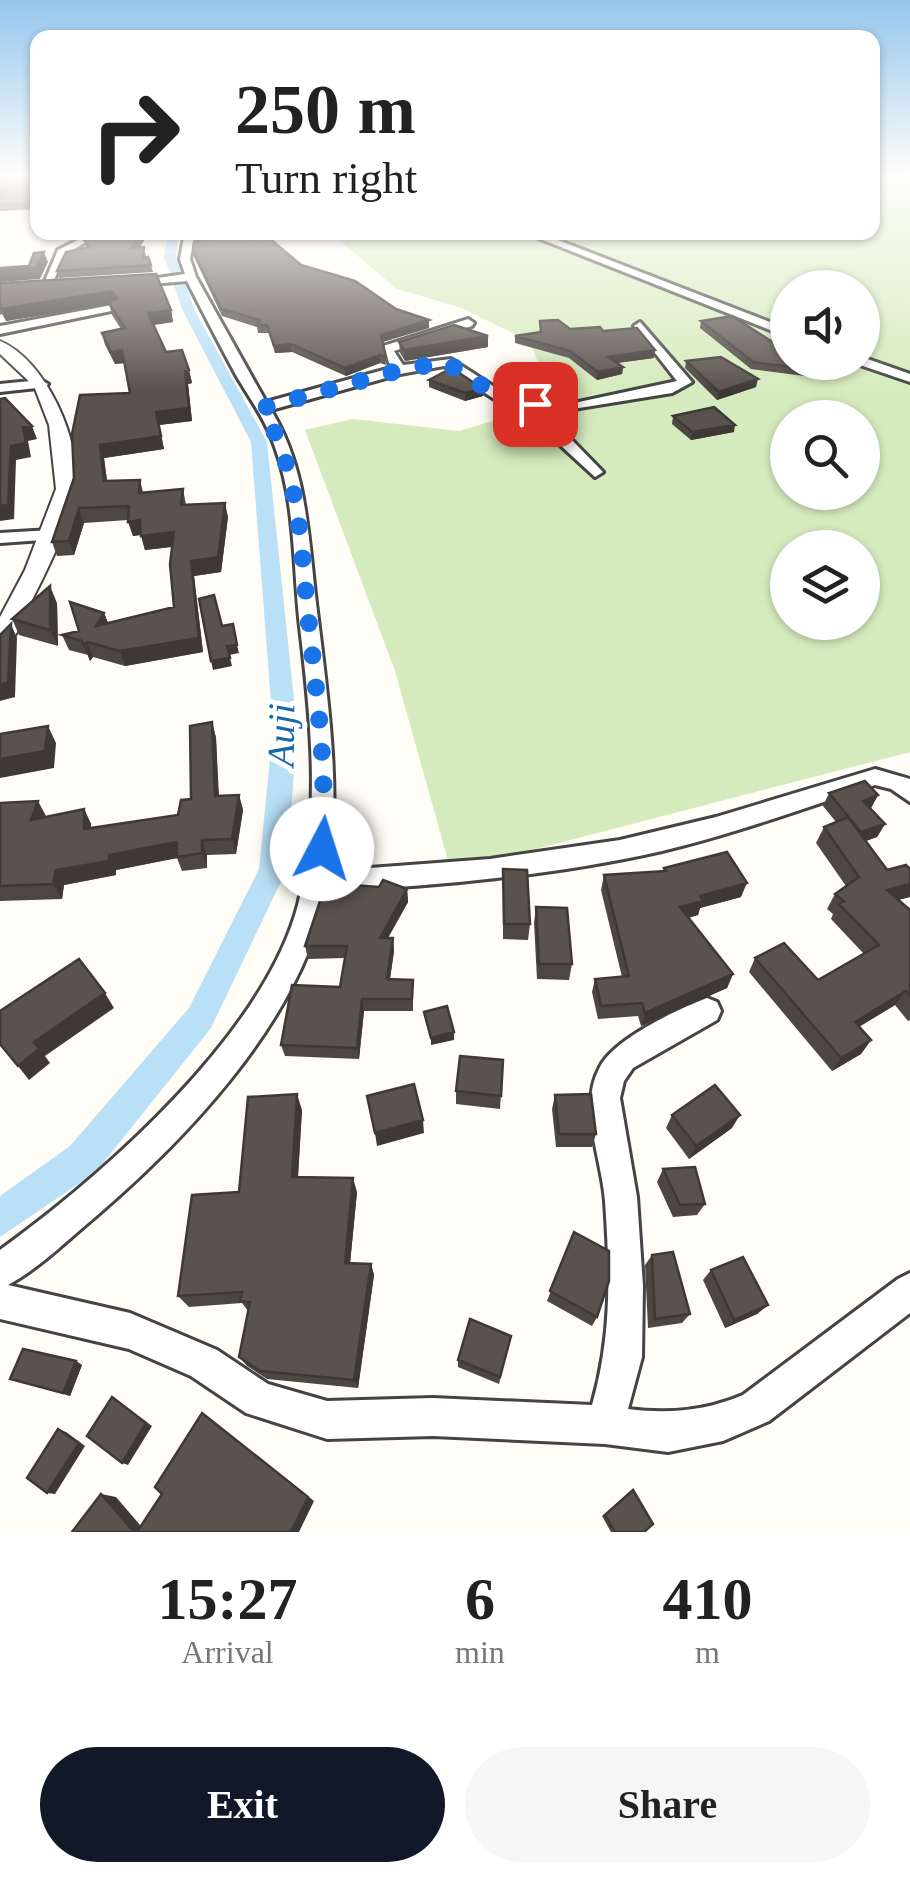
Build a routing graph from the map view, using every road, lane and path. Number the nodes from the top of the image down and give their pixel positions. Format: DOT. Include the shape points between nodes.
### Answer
graph roads {
  1 [pos="71,247"];
  2 [pos="187,247"];
  3 [pos="567,247"];
  4 [pos="188,277"];
  5 [pos="109,284"];
  6 [pos="60,286"];
  7 [pos="112,308"];
  8 [pos="468,323"];
  9 [pos="640,326"];
  10 [pos="770,327"];
  11 [pos="0,330"];
  12 [pos="0,346"];
  13 [pos="880,367"];
  14 [pos="400,370"];
  15 [pos="910,378"];
  16 [pos="41,384"];
  17 [pos="0,388"];
  18 [pos="262,408"];
  19 [pos="560,410"];
  20 [pos="595,472"];
  21 [pos="51,534"];
  22 [pos="0,538"];
  23 [pos="0,640"];
  24 [pos="910,793"];
  25 [pos="315,882"];
  26 [pos="707,1011"];
  27 [pos="0,1271"];
  28 [pos="910,1292"];
  29 [pos="0,1302"];
  30 [pos="605,1425"];
  1 -- 6 [label="street" via="41,286"];
  2 -- 4 [label="street"];
  3 -- 10 [label="street"];
  4 -- 5 [label="street"];
  4 -- 18 [label="street"];
  7 -- 11 [label="street"];
  8 -- 14 [label="street" via="387,349"];
  9 -- 19 [label="street" via="684,376 682,386"];
  12 -- 16 [label="street"];
  13 -- 15 [label="street"];
  14 -- 18 [label="street"];
  14 -- 19 [label="street" via="446,362 513,406"];
  16 -- 17 [label="street"];
  16 -- 21 [label="street" via="58,425 66,489"];
  18 -- 25 [label="street" via="284,448 296,493 322,722 326,792"];
  19 -- 20 [label="street" via="554,425"];
  21 -- 22 [label="street"];
  21 -- 23 [label="street"];
  24 -- 25 [label="street" via="898,782 875,777 666,840 589,855"];
  25 -- 27 [label="street" via="286,972 238,1047 154,1140"];
  26 -- 30 [label="street" via="623,1058 604,1098 626,1286 624,1356"];
  28 -- 30 [label="street" via="756,1408 724,1422 668,1433"];
  29 -- 30 [label="street" via="130,1331 204,1363 259,1400 327,1420"];
}
